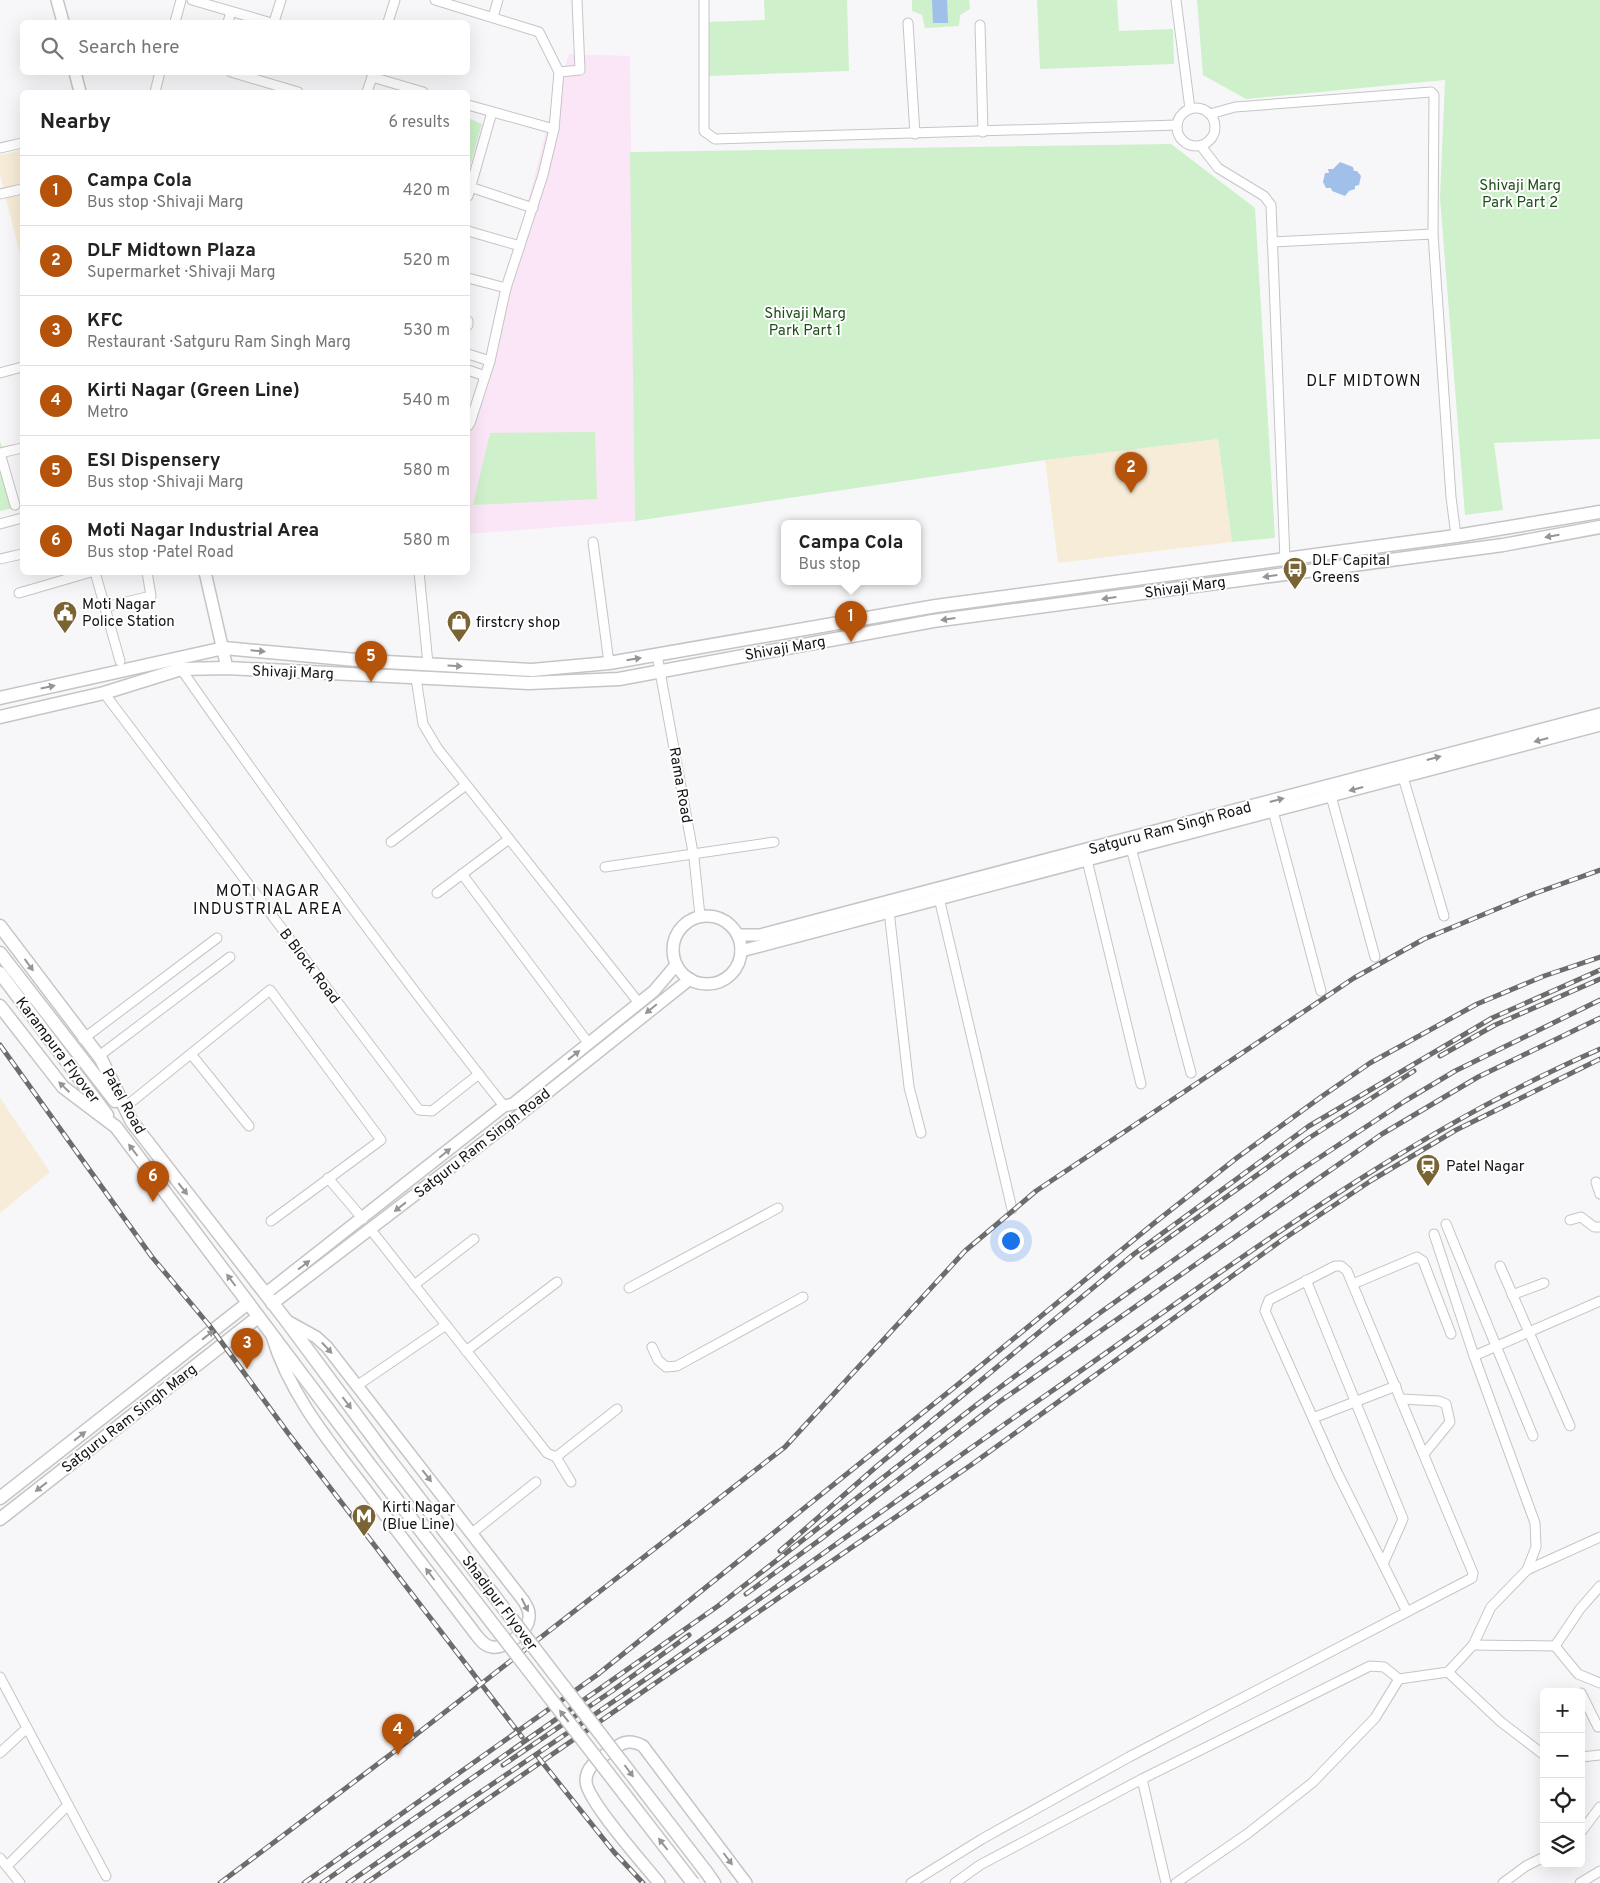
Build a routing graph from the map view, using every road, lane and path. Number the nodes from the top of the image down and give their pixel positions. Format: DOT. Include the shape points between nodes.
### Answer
graph roads {
  1 [pos="57,0"];
  2 [pos="181,0"];
  3 [pos="192,0"];
  4 [pos="281,0"];
  5 [pos="395,0"];
  6 [pos="438,0"];
  7 [pos="498,0"];
  8 [pos="577,0"];
  9 [pos="704,0"];
  10 [pos="1176,0"];
  11 [pos="231,12"];
  12 [pos="493,17"];
  13 [pos="62,20"];
  14 [pos="175,20"];
  15 [pos="229,20"];
  16 [pos="261,20"];
  17 [pos="275,20"];
  18 [pos="389,20"];
  19 [pos="908,23"];
  20 [pos="980,25"];
  21 [pos="560,72"];
  22 [pos="76,75"];
  23 [pos="159,75"];
  24 [pos="241,75"];
  25 [pos="372,75"];
  26 [pos="80,90"];
  27 [pos="156,90"];
  28 [pos="291,90"];
  29 [pos="368,90"];
  30 [pos="417,90"];
  31 [pos="470,106"];
  32 [pos="1190,109"];
  33 [pos="492,112"];
  34 [pos="1210,114"];
  35 [pos="1177,126"];
  36 [pos="554,129"];
  37 [pos="983,132"];
  38 [pos="915,134"];
  39 [pos="20,143"];
  40 [pos="1201,146"];
  41 [pos="0,148"];
  42 [pos="470,188"];
  43 [pos="20,189"];
  44 [pos="470,191"];
  45 [pos="0,194"];
  46 [pos="533,208"];
  47 [pos="470,232"];
  48 [pos="1434,234"];
  49 [pos="1272,242"];
  50 [pos="520,246"];
  51 [pos="470,279"];
  52 [pos="506,288"];
  53 [pos="470,355"];
  54 [pos="490,361"];
  55 [pos="20,368"];
  56 [pos="470,371"];
  57 [pos="0,373"];
  58 [pos="486,376"];
  59 [pos="470,420"];
  60 [pos="20,449"];
  61 [pos="15,505"];
  62 [pos="1600,512"];
  63 [pos="20,519"];
  64 [pos="0,524"];
  65 [pos="1600,527"];
  66 [pos="1456,536"];
  67 [pos="593,542"];
  68 [pos="20,554"];
  69 [pos="0,559"];
  70 [pos="1285,560"];
  71 [pos="96,575"];
  72 [pos="147,575"];
  73 [pos="206,575"];
  74 [pos="419,575"];
  75 [pos="62,576"];
  76 [pos="19,593"];
  77 [pos="105,607"];
  78 [pos="224,648"];
  79 [pos="657,656"];
  80 [pos="120,661"];
  81 [pos="609,663"];
  82 [pos="428,664"];
  83 [pos="227,668"];
  84 [pos="181,669"];
  85 [pos="660,672"];
  86 [pos="416,678"];
  87 [pos="104,692"];
  88 [pos="0,698"];
  89 [pos="1600,714"];
  90 [pos="0,717"];
  91 [pos="1600,724"];
  92 [pos="1403,777"];
  93 [pos="466,785"];
  94 [pos="1331,796"];
  95 [pos="1273,811"];
  96 [pos="509,839"];
  97 [pos="391,842"];
  98 [pos="774,842"];
  99 [pos="1131,848"];
  100 [pos="693,855"];
  101 [pos="1087,860"];
  102 [pos="605,867"];
  103 [pos="462,874"];
  104 [pos="437,893"];
  105 [pos="938,898"];
  106 [pos="889,911"];
  107 [pos="700,916"];
  108 [pos="1444,916"];
  109 [pos="0,926"];
  110 [pos="738,935"];
  111 [pos="217,938"];
  112 [pos="741,951"];
  113 [pos="0,953"];
  114 [pos="230,956"];
  115 [pos="1375,958"];
  116 [pos="676,965"];
  117 [pos="0,973"];
  118 [pos="690,979"];
  119 [pos="1321,991"];
  120 [pos="638,1003"];
  121 [pos="0,1006"];
  122 [pos="83,1039"];
  123 [pos="589,1044"];
  124 [pos="191,1054"];
  125 [pos="99,1056"];
  126 [pos="1191,1073"];
  127 [pos="479,1074"];
  128 [pos="1141,1084"];
  129 [pos="504,1106"];
  130 [pos="125,1107"];
  131 [pos="132,1122"];
  132 [pos="249,1126"];
  133 [pos="116,1127"];
  134 [pos="921,1133"];
  135 [pos="328,1178"];
  136 [pos="1596,1182"];
  137 [pos="1600,1194"];
  138 [pos="778,1208"];
  139 [pos="1012,1209"];
  140 [pos="363,1219"];
  141 [pos="1570,1220"];
  142 [pos="271,1221"];
  143 [pos="1446,1224"];
  144 [pos="1600,1227"];
  145 [pos="371,1230"];
  146 [pos="1434,1234"];
  147 [pos="474,1239"];
  148 [pos="1500,1266"];
  149 [pos="1306,1280"];
  150 [pos="557,1282"];
  151 [pos="1544,1283"];
  152 [pos="414,1284"];
  153 [pos="1353,1284"];
  154 [pos="629,1288"];
  155 [pos="1512,1295"];
  156 [pos="803,1297"];
  157 [pos="269,1299"];
  158 [pos="1600,1301"];
  159 [pos="248,1304"];
  160 [pos="258,1317"];
  161 [pos="287,1322"];
  162 [pos="446,1325"];
  163 [pos="1529,1332"];
  164 [pos="271,1333"];
  165 [pos="1451,1334"];
  166 [pos="652,1347"];
  167 [pos="1495,1347"];
  168 [pos="466,1350"];
  169 [pos="1474,1356"];
  170 [pos="358,1385"];
  171 [pos="1396,1386"];
  172 [pos="1401,1399"];
  173 [pos="1357,1402"];
  174 [pos="616,1409"];
  175 [pos="1313,1418"];
  176 [pos="1570,1426"];
  177 [pos="1532,1436"];
  178 [pos="1424,1454"];
  179 [pos="556,1457"];
  180 [pos="536,1482"];
  181 [pos="571,1482"];
  182 [pos="0,1498"];
  183 [pos="0,1519"];
  184 [pos="472,1533"];
  185 [pos="1600,1537"];
  186 [pos="1383,1564"];
  187 [pos="1527,1570"];
  188 [pos="1600,1586"];
  189 [pos="1407,1612"];
  190 [pos="1473,1645"];
  191 [pos="1555,1646"];
  192 [pos="1570,1664"];
  193 [pos="1448,1672"];
  194 [pos="0,1677"];
  195 [pos="1400,1679"];
  196 [pos="1600,1683"];
  197 [pos="1579,1688"];
  198 [pos="1585,1700"];
  199 [pos="1598,1727"];
  200 [pos="27,1728"];
  201 [pos="0,1753"];
  202 [pos="1540,1753"];
  203 [pos="1600,1755"];
  204 [pos="1585,1757"];
  205 [pos="1142,1779"];
  206 [pos="68,1805"];
  207 [pos="1600,1807"];
  208 [pos="1585,1827"];
  209 [pos="0,1858"];
  210 [pos="1540,1859"];
  211 [pos="7,1866"];
  212 [pos="1600,1871"];
  213 [pos="106,1876"];
  214 [pos="710,1878"];
  215 [pos="19,1883"];
  216 [pos="659,1883"];
  217 [pos="692,1883"];
  218 [pos="746,1883"];
  219 [pos="911,1883"];
  220 [pos="955,1883"];
  221 [pos="1166,1883"];
  222 [pos="1176,1883"];
  223 [pos="1503,1883"];
  224 [pos="1580,1883"];
  1 -- 13 [label="street"];
  2 -- 14 [label="street"];
  3 -- 11 [label="street"];
  4 -- 17 [label="street"];
  5 -- 18 [label="street"];
  6 -- 12 [label="street"];
  7 -- 12 [label="street"];
  8 -- 21 [label="street" via="580,70"];
  9 -- 38 [label="street" via="703,123 708,137"];
  10 -- 32 [label="street"];
  11 -- 15 [label="street"];
  11 -- 16 [label="street"];
  12 -- 21 [label="street" via="539,32"];
  19 -- 38 [label="street"];
  20 -- 37 [label="street"];
  21 -- 36 [label="street"];
  22 -- 26 [label="street"];
  23 -- 27 [label="street"];
  24 -- 28 [label="street"];
  25 -- 29 [label="street"];
  25 -- 30 [label="street"];
  31 -- 33 [label="street"];
  32 -- 34 [label="street"];
  32 -- 35 [label="street" via="1181,116"];
  33 -- 36 [label="street"];
  33 -- 42 [label="street"];
  34 -- 40 [label="street" via="1216,130 1211,140"];
  34 -- 48 [label="street" via="1235,107 1431,92 1434,95"];
  35 -- 37 [label="street"];
  35 -- 40 [label="street" via="1183,142"];
  36 -- 46 [label="street"];
  37 -- 38 [label="street"];
  39 -- 41 [label="street"];
  40 -- 49 [label="street" via="1218,168 1268,200"];
  43 -- 45 [label="street"];
  44 -- 46 [label="street"];
  46 -- 50 [label="street"];
  47 -- 50 [label="street"];
  48 -- 49 [label="street"];
  48 -- 66 [label="street"];
  49 -- 70 [label="street"];
  50 -- 52 [label="street"];
  51 -- 52 [label="street"];
  52 -- 54 [label="street"];
  53 -- 54 [label="street"];
  54 -- 58 [label="street"];
  55 -- 57 [label="street"];
  56 -- 58 [label="street"];
  58 -- 59 [label="street"];
  60 -- 61 [label="street" via="0,454"];
  62 -- 66 [label="main road, Shivaji Marg"];
  63 -- 64 [label="street"];
  65 -- 85 [label="main road, Shivaji Marg, one-way" via="1503,545 933,621"];
  66 -- 70 [label="main road, Shivaji Marg"];
  67 -- 81 [label="street"];
  68 -- 69 [label="street"];
  70 -- 79 [label="main road, Shivaji Marg" via="936,606"];
  71 -- 77 [label="street"];
  72 -- 77 [label="street" via="150,596"];
  73 -- 78 [label="street"];
  74 -- 82 [label="street"];
  75 -- 76 [label="street"];
  77 -- 80 [label="street"];
  78 -- 82 [label="main road, Shivaji Marg, one-way"];
  78 -- 83 [label="street"];
  88 -- 78 [label="main road, Shivaji Marg, one-way"];
  81 -- 79 [label="main road, Shivaji Marg, one-way"];
  79 -- 85 [label="street, Rama Road"];
  82 -- 81 [label="main road, Shivaji Marg, one-way" via="532,670"];
  83 -- 84 [label="main road, Shivaji Marg"];
  83 -- 86 [label="main road, Shivaji Marg"];
  84 -- 87 [label="main road, Shivaji Marg"];
  84 -- 127 [label="street" via="294,832"];
  85 -- 86 [label="main road, Shivaji Marg" via="619,679 529,683"];
  85 -- 100 [label="street, Rama Road"];
  86 -- 93 [label="street" via="421,716 427,733"];
  87 -- 90 [label="main road, Shivaji Marg"];
  87 -- 127 [label="street, B Block Road" via="419,1110 432,1111"];
  110 -- 89 [label="street, Satguru Ram Singh Road, one-way" via="760,935 785,929"];
  91 -- 92 [label="street, Satguru Ram Singh Road, one-way"];
  92 -- 94 [label="street, Satguru Ram Singh Road, one-way"];
  92 -- 108 [label="street"];
  93 -- 96 [label="street"];
  93 -- 97 [label="street"];
  94 -- 95 [label="street, Satguru Ram Singh Road"];
  94 -- 115 [label="street"];
  95 -- 99 [label="street, Satguru Ram Singh Road"];
  95 -- 119 [label="street"];
  96 -- 103 [label="street"];
  96 -- 120 [label="street"];
  98 -- 100 [label="street"];
  99 -- 101 [label="street, Satguru Ram Singh Road"];
  99 -- 126 [label="street"];
  100 -- 102 [label="street"];
  100 -- 107 [label="street, Rama Road"];
  101 -- 105 [label="street, Satguru Ram Singh Road"];
  101 -- 128 [label="street"];
  103 -- 104 [label="street"];
  103 -- 123 [label="street"];
  105 -- 106 [label="street, Satguru Ram Singh Road"];
  105 -- 139 [label="street"];
  106 -- 112 [label="street, Satguru Ram Singh Road"];
  106 -- 134 [label="street" via="909,1087"];
  107 -- 110 [label="street" via="721,918"];
  107 -- 116 [label="street" via="686,922 676,934 672,950"];
  109 -- 122 [label="main road, Patel Road, one-way"];
  110 -- 112 [label="street"];
  111 -- 122 [label="street"];
  112 -- 118 [label="street" via="737,966 727,977 714,983"];
  113 -- 131 [label="main road, Karampura Flyover"];
  114 -- 125 [label="street"];
  116 -- 118 [label="street"];
  116 -- 120 [label="street, Satguru Ram Singh Road" via="654,991"];
  117 -- 133 [label="main road, Karampura Flyover"];
  118 -- 145 [label="street, Satguru Ram Singh Road, one-way"];
  120 -- 123 [label="street, Satguru Ram Singh Road"];
  133 -- 121 [label="main road, Patel Road, one-way" via="63,1087"];
  122 -- 125 [label="main road, Patel Road"];
  129 -- 123 [label="street, Satguru Ram Singh Road, one-way" via="512,1104"];
  124 -- 130 [label="street"];
  124 -- 132 [label="street"];
  124 -- 135 [label="street" via="270,990 381,1140"];
  125 -- 130 [label="main road, Patel Road"];
  127 -- 129 [label="street"];
  140 -- 129 [label="street, Satguru Ram Singh Road, one-way"];
  130 -- 131 [label="main road, Patel Road"];
  131 -- 157 [label="main road, Patel Road, one-way"];
  159 -- 133 [label="main road, Patel Road, one-way"];
  135 -- 140 [label="street"];
  135 -- 142 [label="street"];
  136 -- 137 [label="street"];
  138 -- 154 [label="street"];
  157 -- 140 [label="street, Satguru Ram Singh Road, one-way"];
  141 -- 144 [label="street" via="1581,1218 1594,1227"];
  143 -- 167 [label="street"];
  145 -- 152 [label="street"];
  145 -- 157 [label="street, Satguru Ram Singh Road"];
  146 -- 169 [label="street"];
  147 -- 152 [label="street"];
  148 -- 155 [label="street"];
  149 -- 153 [label="street" via="1341,1266"];
  149 -- 173 [label="street"];
  149 -- 175 [label="street" via="1269,1300 1265,1311"];
  150 -- 168 [label="street"];
  151 -- 155 [label="street"];
  152 -- 162 [label="street"];
  153 -- 165 [label="street" via="1417,1257 1423,1261"];
  153 -- 171 [label="street"];
  155 -- 163 [label="street"];
  156 -- 166 [label="street" via="677,1366 666,1367 658,1360"];
  157 -- 161 [label="main road, Patel Road"];
  158 -- 163 [label="street"];
  159 -- 160 [label="main road, Patel Road"];
  182 -- 159 [label="main road, Satguru Ram Singh Marg, one-way"];
  160 -- 164 [label="main road, Patel Road"];
  160 -- 183 [label="main road, Satguru Ram Singh Marg, one-way"];
  161 -- 170 [label="street, one-way" via="316,1337"];
  161 -- 214 [label="main road, Shadipur Flyover, one-way, bridge"];
  162 -- 168 [label="street"];
  162 -- 170 [label="street"];
  163 -- 167 [label="street"];
  163 -- 176 [label="street"];
  184 -- 164 [label="street, one-way" via="529,1610 527,1625 501,1647 491,1648 477,1636 328,1440 291,1383"];
  217 -- 164 [label="main road, Shadipur Flyover, one-way, bridge"];
  167 -- 169 [label="street"];
  167 -- 177 [label="street"];
  168 -- 179 [label="street" via="547,1453"];
  169 -- 187 [label="street" via="1535,1523 1536,1547"];
  170 -- 184 [label="street, one-way"];
  171 -- 172 [label="street"];
  171 -- 173 [label="street"];
  172 -- 178 [label="street"];
  172 -- 178 [label="street" via="1446,1404 1450,1422"];
  173 -- 175 [label="street"];
  173 -- 186 [label="street" via="1403,1519"];
  174 -- 179 [label="street"];
  175 -- 186 [label="street"];
  178 -- 189 [label="street" via="1473,1576 1471,1580"];
  179 -- 181 [label="street"];
  180 -- 184 [label="street"];
  185 -- 187 [label="street"];
  186 -- 189 [label="street"];
  187 -- 190 [label="street" via="1491,1607"];
  188 -- 191 [label="street"];
  189 -- 219 [label="street" via="1128,1757"];
  190 -- 191 [label="street"];
  190 -- 193 [label="street"];
  191 -- 192 [label="street"];
  192 -- 196 [label="street" via="1585,1679"];
  192 -- 197 [label="street"];
  193 -- 195 [label="street"];
  193 -- 202 [label="street" via="1501,1722"];
  194 -- 200 [label="street"];
  195 -- 205 [label="street" via="1384,1667 1370,1666"];
  195 -- 222 [label="street" via="1376,1718 1312,1783 1247,1834"];
  198 -- 199 [label="street"];
  200 -- 201 [label="street"];
  200 -- 206 [label="street"];
  203 -- 204 [label="street"];
  205 -- 220 [label="street" via="980,1865"];
  205 -- 221 [label="street"];
  206 -- 211 [label="street"];
  206 -- 213 [label="street"];
  207 -- 208 [label="street"];
  209 -- 211 [label="street"];
  210 -- 223 [label="street"];
  211 -- 215 [label="street"];
  212 -- 224 [label="street"];
  216 -- 218 [label="street, one-way" via="587,1789 586,1780 592,1764 622,1742 643,1746"];
}
